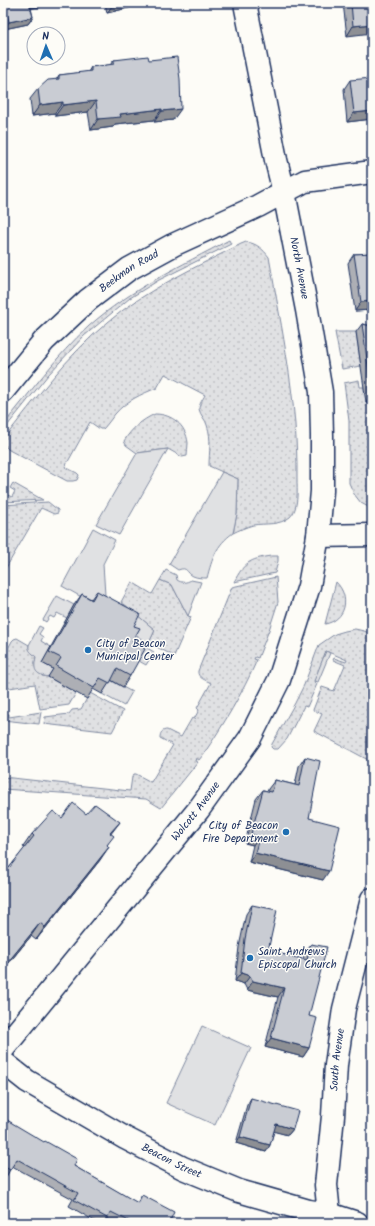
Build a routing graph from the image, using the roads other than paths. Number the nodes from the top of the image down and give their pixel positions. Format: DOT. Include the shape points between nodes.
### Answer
graph roads {
  1 [pos="245,3"];
  2 [pos="372,172"];
  3 [pos="284,192"];
  4 [pos="3,390"];
  5 [pos="372,535"];
  6 [pos="318,536"];
  7 [pos="372,900"];
  8 [pos="3,1049"];
  9 [pos="3,1062"];
  10 [pos="329,1218"];
  11 [pos="356,1223"];
  1 -- 3 [label="main road, North Avenue"];
  2 -- 3 [label="main road, Beekman Road" via="305,181"];
  3 -- 4 [label="main road, Beekman Road" via="172,245 129,270 88,300 44,341"];
  3 -- 6 [label="main road, North Avenue" via="321,392 322,491"];
  5 -- 6 [label="main road"];
  6 -- 8 [label="main road, Wolcott Avenue" via="309,586 279,680 250,738 199,809"];
  7 -- 10 [label="main road, South Avenue" via="344,1009 336,1065 326,1184"];
  9 -- 10 [label="main road, Beacon Street" via="27,1081 125,1138 183,1168 238,1191"];
  10 -- 11 [label="main road, Beacon Street"];
}
